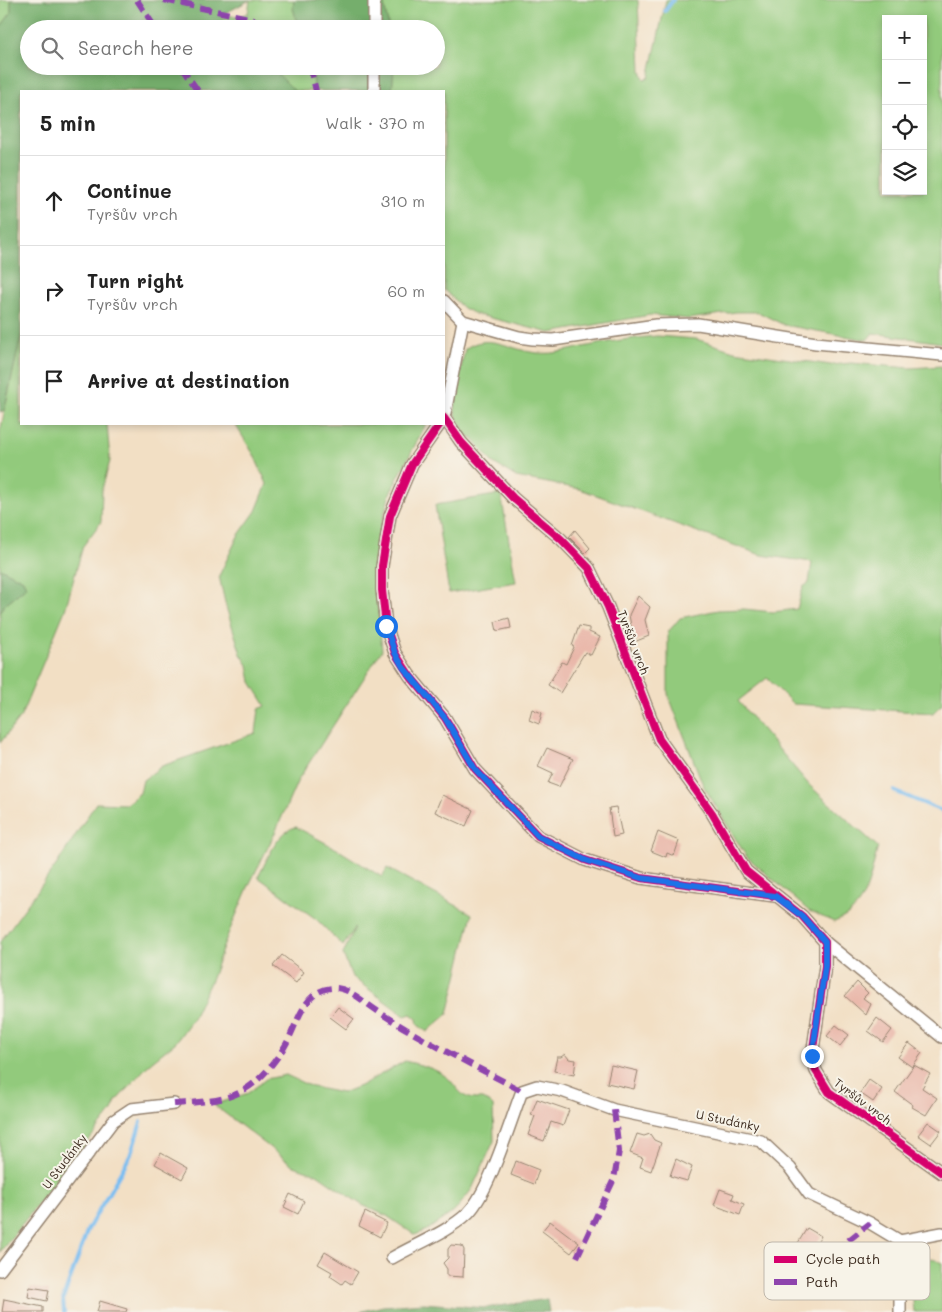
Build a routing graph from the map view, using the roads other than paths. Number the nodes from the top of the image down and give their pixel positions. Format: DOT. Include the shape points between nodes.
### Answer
graph roads {
  1 [pos="374,0"];
  2 [pos="374,20"];
  3 [pos="374,75"];
  4 [pos="374,90"];
  5 [pos="445,302"];
  6 [pos="463,321"];
  7 [pos="942,355"];
  8 [pos="446,392"];
  9 [pos="445,422"];
  10 [pos="439,425"];
  11 [pos="775,896"];
  12 [pos="825,942"];
  13 [pos="942,1037"];
  14 [pos="174,1104"];
  15 [pos="942,1174"];
  16 [pos="942,1233"];
  17 [pos="900,1241"];
  18 [pos="392,1258"];
  19 [pos="0,1270"];
  1 -- 2 [label="street"];
  3 -- 4 [label="street"];
  5 -- 6 [label="street"];
  6 -- 7 [label="street" via="519,337 554,340 656,325 698,324 816,343"];
  6 -- 8 [label="street, Tyršův vrch"];
  9 -- 11 [label="street, Tyršův vrch" via="512,498 561,538 588,568 608,607 659,739 712,813 746,871"];
  10 -- 11 [label="street, Tyršův vrch" via="412,464 390,516 382,566 382,590 386,626 395,653 445,718 475,769 538,836 585,860 641,878"];
  11 -- 12 [label="street, Tyršův vrch" via="802,916"];
  12 -- 13 [label="street"];
  12 -- 15 [label="street, Tyršův vrch" via="825,966 813,1038 812,1056 816,1071 829,1092"];
  14 -- 19 [label="street, U Studánky" via="131,1108 113,1121"];
  16 -- 17 [label="street"];
  17 -- 18 [label="street, U Studánky" via="809,1194 790,1168 761,1141 614,1110 562,1091 537,1086 522,1091 489,1178 468,1212"];
}
